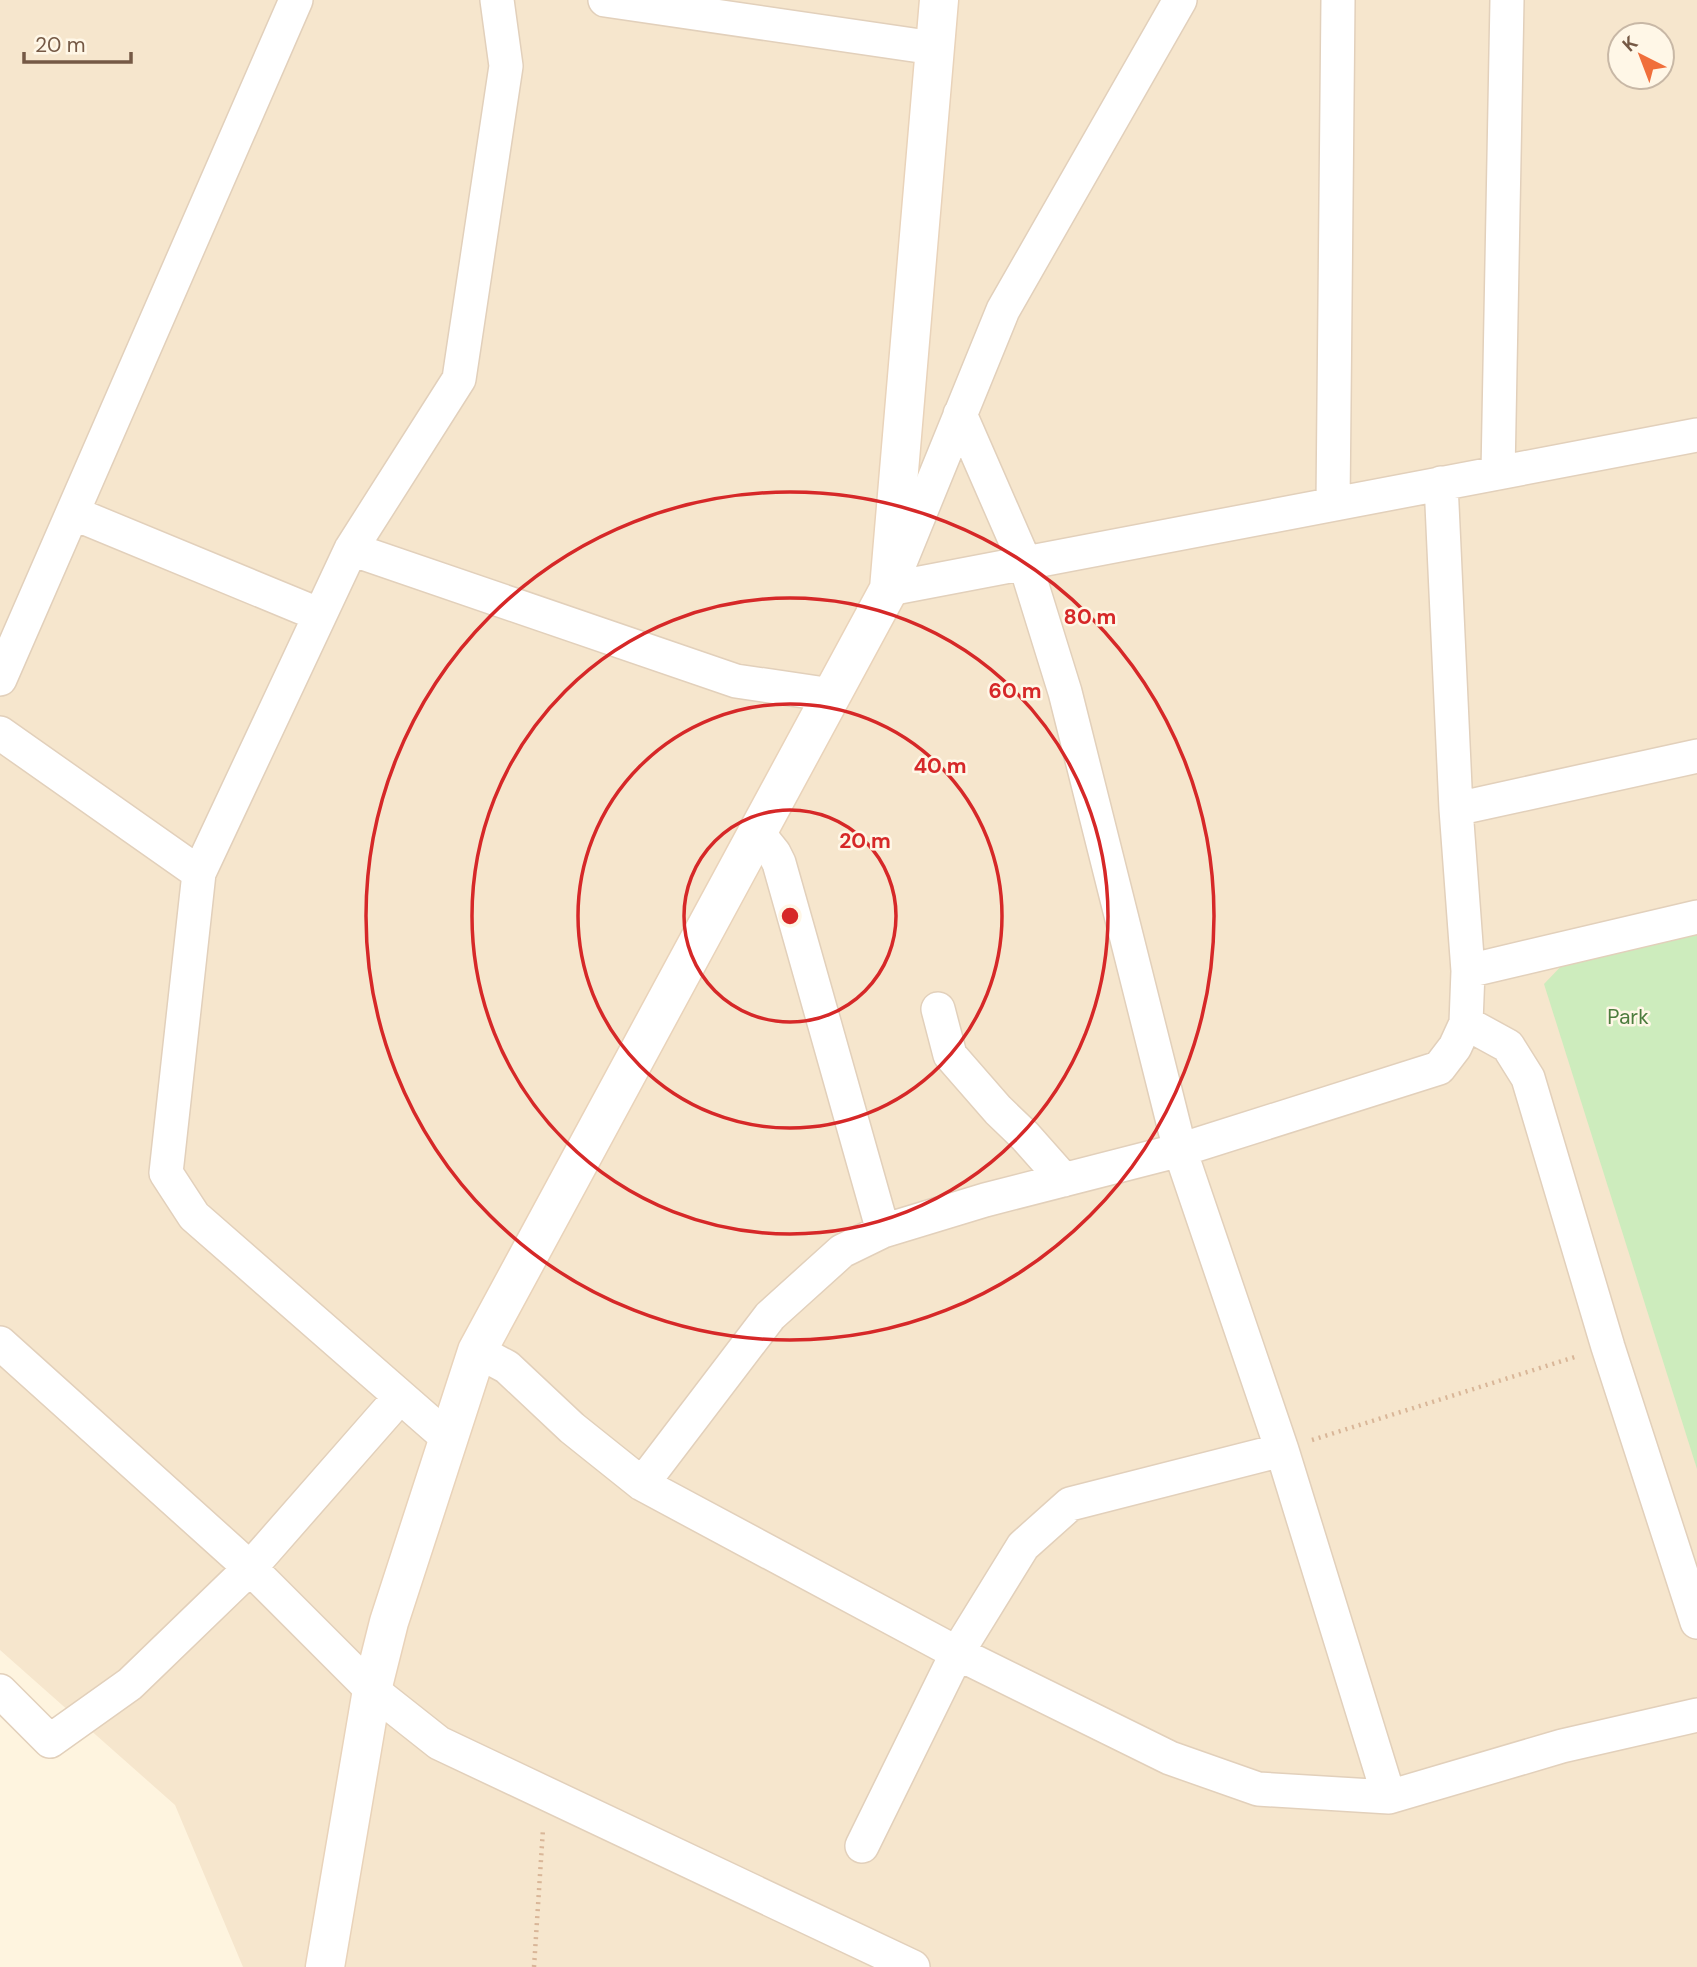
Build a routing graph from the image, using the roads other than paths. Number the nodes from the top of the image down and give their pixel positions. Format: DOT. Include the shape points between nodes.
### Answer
graph roads {
  1 [pos="296,0"];
  2 [pos="497,0"];
  3 [pos="605,0"];
  4 [pos="939,0"];
  5 [pos="1180,0"];
  6 [pos="1338,0"];
  7 [pos="1507,0"];
  8 [pos="934,48"];
  9 [pos="960,414"];
  10 [pos="1697,435"];
  11 [pos="1498,473"];
  12 [pos="1441,483"];
  13 [pos="1333,504"];
  14 [pos="73,513"];
  15 [pos="351,549"];
  16 [pos="1025,563"];
  17 [pos="889,589"];
  18 [pos="13,612"];
  19 [pos="320,615"];
  20 [pos="0,679"];
  21 [pos="832,695"];
  22 [pos="0,733"];
  23 [pos="1697,756"];
  24 [pos="1456,810"];
  25 [pos="758,833"];
  26 [pos="199,873"];
  27 [pos="1697,917"];
  28 [pos="1468,971"];
  29 [pos="938,1009"];
  30 [pos="1466,1023"];
  31 [pos="1180,1150"];
  32 [pos="1064,1180"];
  33 [pos="883,1231"];
  34 [pos="0,1343"];
  35 [pos="477,1351"];
  36 [pos="400,1396"];
  37 [pos="449,1439"];
  38 [pos="1282,1450"];
  39 [pos="642,1484"];
  40 [pos="250,1568"];
  41 [pos="1697,1622"];
  42 [pos="957,1653"];
  43 [pos="372,1690"];
  44 [pos="0,1691"];
  45 [pos="1697,1715"];
  46 [pos="1389,1797"];
  47 [pos="862,1846"];
  48 [pos="325,1967"];
  49 [pos="913,1967"];
  1 -- 14 [label="street"];
  2 -- 15 [label="street" via="506,66 459,379"];
  3 -- 8 [label="street"];
  4 -- 8 [label="street"];
  5 -- 9 [label="street" via="1003,310"];
  6 -- 13 [label="street"];
  7 -- 11 [label="street"];
  8 -- 17 [label="street"];
  9 -- 16 [label="street"];
  9 -- 17 [label="street"];
  10 -- 11 [label="street"];
  11 -- 12 [label="street"];
  12 -- 13 [label="street"];
  12 -- 24 [label="street"];
  13 -- 16 [label="street"];
  14 -- 18 [label="street"];
  14 -- 19 [label="street"];
  15 -- 19 [label="street"];
  15 -- 21 [label="street" via="736,681"];
  16 -- 17 [label="street"];
  16 -- 31 [label="street" via="1065,692"];
  17 -- 21 [label="street"];
  18 -- 20 [label="street"];
  19 -- 26 [label="street"];
  21 -- 25 [label="street"];
  22 -- 26 [label="street"];
  23 -- 24 [label="street"];
  24 -- 28 [label="street"];
  25 -- 33 [label="street" via="779,863"];
  25 -- 35 [label="street"];
  26 -- 36 [label="street" via="166,1173 194,1216"];
  27 -- 28 [label="street"];
  28 -- 30 [label="street"];
  29 -- 32 [label="street" via="950,1055"];
  30 -- 31 [label="street" via="1439,1068"];
  30 -- 41 [label="street" via="1508,1046 1528,1078"];
  31 -- 32 [label="street"];
  31 -- 38 [label="street"];
  32 -- 33 [label="street"];
  33 -- 39 [label="street" via="842,1251 770,1316"];
  34 -- 40 [label="street"];
  35 -- 37 [label="street"];
  35 -- 39 [label="street" via="506,1367"];
  36 -- 37 [label="street"];
  36 -- 40 [label="street"];
  37 -- 43 [label="street" via="389,1622"];
  38 -- 42 [label="street" via="1070,1504 1023,1546"];
  38 -- 46 [label="street"];
  39 -- 42 [label="street"];
  40 -- 43 [label="street"];
  40 -- 44 [label="street" via="130,1684 50,1741"];
  42 -- 46 [label="street" via="1170,1758 1258,1788"];
  42 -- 47 [label="street"];
  43 -- 48 [label="street"];
  43 -- 49 [label="street" via="439,1743"];
  45 -- 46 [label="street" via="1562,1746"];
}
